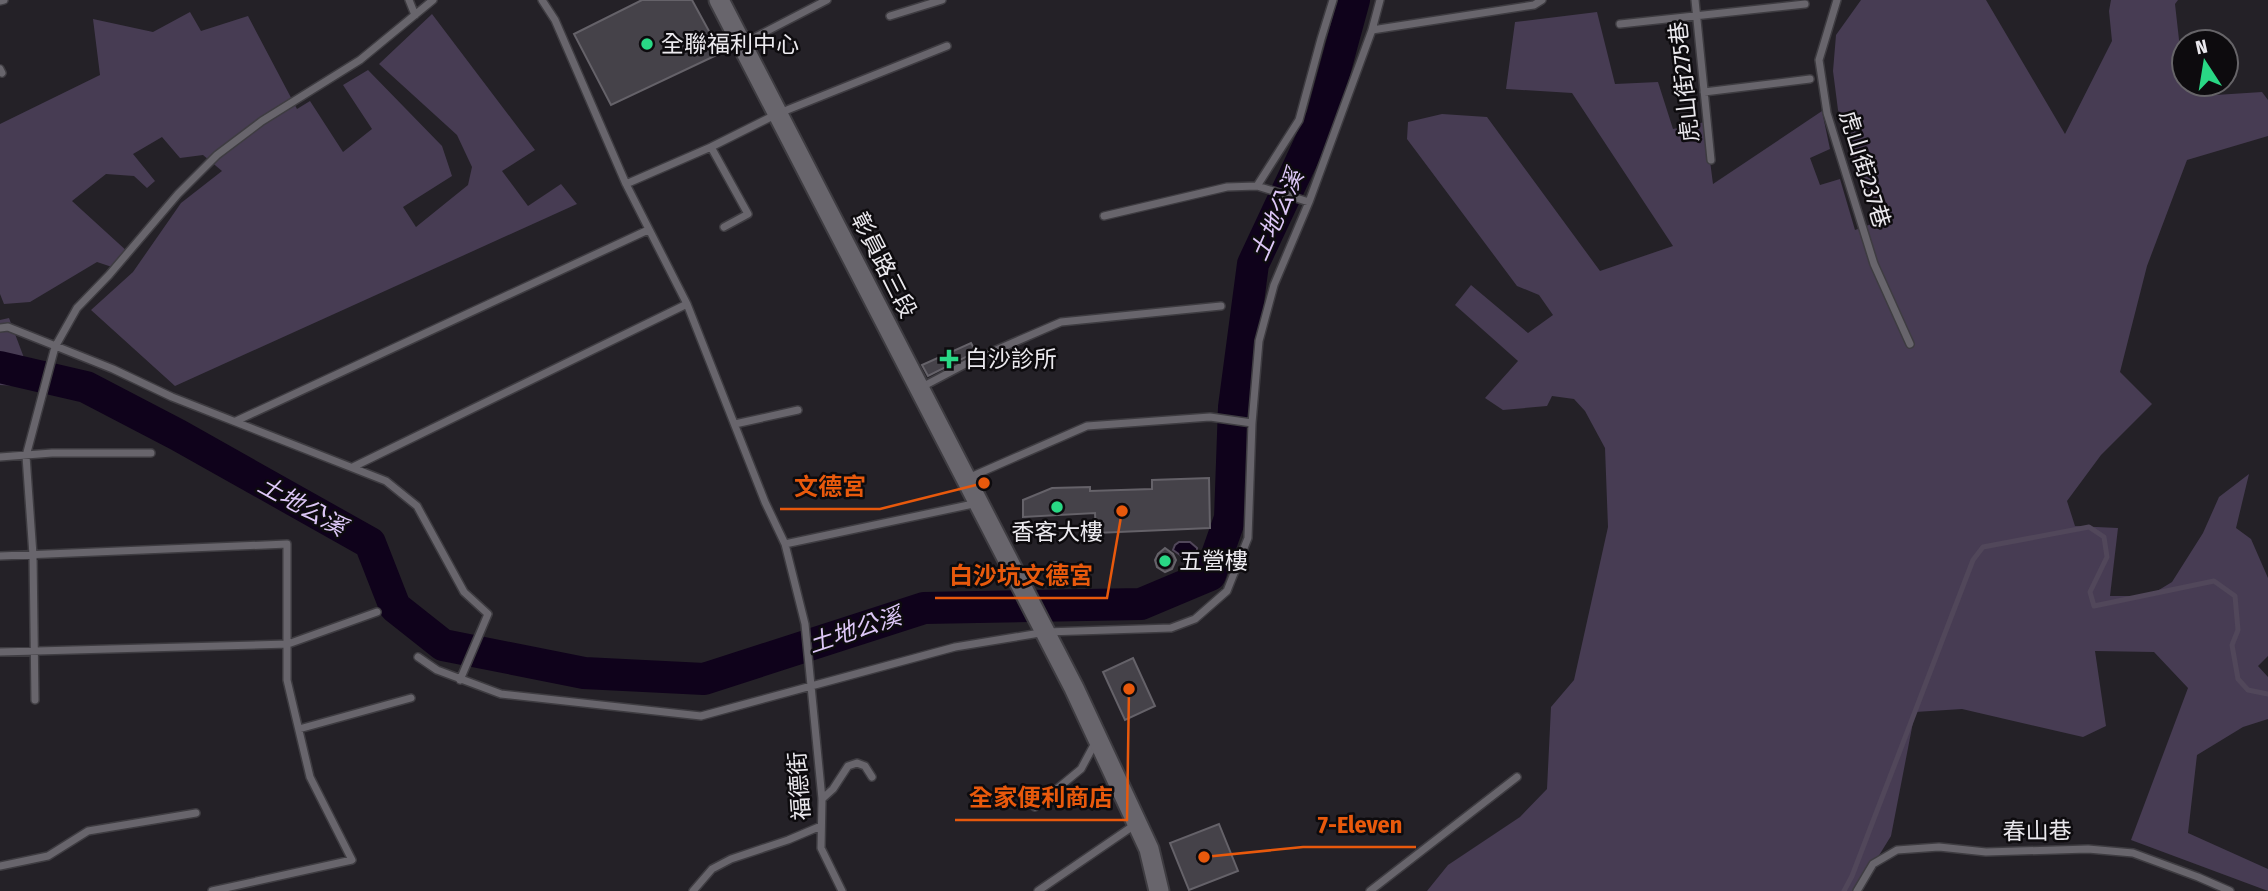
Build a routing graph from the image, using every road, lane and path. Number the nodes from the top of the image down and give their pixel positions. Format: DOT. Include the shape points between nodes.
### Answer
graph roads {
  1 [pos="409,0"];
  2 [pos="433,0"];
  3 [pos="542,0"];
  4 [pos="719,0"];
  5 [pos="827,0"];
  6 [pos="942,0"];
  7 [pos="1333,0"];
  8 [pos="1380,0"];
  9 [pos="1542,0"];
  10 [pos="1695,0"];
  11 [pos="1837,0"];
  12 [pos="1805,4"];
  13 [pos="415,15"];
  14 [pos="890,16"];
  15 [pos="1696,16"];
  16 [pos="1620,23"];
  17 [pos="1372,30"];
  18 [pos="742,45"];
  19 [pos="947,46"];
  20 [pos="1810,79"];
  21 [pos="1703,92"];
  22 [pos="777,114"];
  23 [pos="711,147"];
  24 [pos="1711,160"];
  25 [pos="626,184"];
  26 [pos="1257,186"];
  27 [pos="1309,202"];
  28 [pos="1104,216"];
  29 [pos="724,227"];
  30 [pos="648,230"];
  31 [pos="687,304"];
  32 [pos="1221,306"];
  33 [pos="0,328"];
  34 [pos="1910,344"];
  35 [pos="55,347"];
  36 [pos="919,388"];
  37 [pos="798,410"];
  38 [pos="236,421"];
  39 [pos="735,424"];
  40 [pos="1252,424"];
  41 [pos="151,453"];
  42 [pos="26,456"];
  43 [pos="0,457"];
  44 [pos="353,467"];
  45 [pos="964,479"];
  46 [pos="978,503"];
  47 [pos="785,544"];
  48 [pos="0,555"];
  49 [pos="33,555"];
  50 [pos="377,612"];
  51 [pos="1041,625"];
  52 [pos="288,644"];
  53 [pos="0,652"];
  54 [pos="35,652"];
  55 [pos="418,657"];
  56 [pos="460,680"];
  57 [pos="810,688"];
  58 [pos="411,698"];
  59 [pos="34,700"];
  60 [pos="299,729"];
  61 [pos="1097,740"];
  62 [pos="872,777"];
  63 [pos="1517,777"];
  64 [pos="821,799"];
  65 [pos="1035,807"];
  66 [pos="196,813"];
  67 [pos="1137,824"];
  68 [pos="821,826"];
  69 [pos="0,866"];
  70 [pos="212,891"];
  71 [pos="692,891"];
  72 [pos="842,891"];
  73 [pos="1038,891"];
  74 [pos="1159,891"];
  75 [pos="1370,891"];
  76 [pos="1857,891"];
  77 [pos="2230,891"];
  1 -- 13 [label="lane"];
  2 -- 13 [label="lane"];
  3 -- 25 [label="lane, 福德街" via="555,20"];
  4 -- 18 [label="main road, 彰員路三段"];
  5 -- 18 [label="lane"];
  6 -- 14 [label="lane"];
  7 -- 26 [label="lane" via="1299,120"];
  8 -- 17 [label="lane"];
  9 -- 17 [label="lane" via="1534,5"];
  10 -- 15 [label="lane, 虎山街275巷"];
  11 -- 34 [label="lane, 虎山街237巷" via="1819,60 1827,113 1874,264"];
  12 -- 15 [label="lane"];
  13 -- 35 [label="lane" via="360,60 217,155 77,307"];
  15 -- 16 [label="lane"];
  15 -- 21 [label="lane, 虎山街275巷"];
  17 -- 27 [label="lane"];
  18 -- 22 [label="main road, 彰員路三段"];
  19 -- 22 [label="lane"];
  20 -- 21 [label="lane"];
  21 -- 24 [label="lane, 虎山街275巷"];
  22 -- 23 [label="lane"];
  22 -- 36 [label="main road, 彰員路三段"];
  23 -- 25 [label="lane"];
  23 -- 29 [label="lane" via="748,214"];
  25 -- 30 [label="lane, 福德街"];
  26 -- 27 [label="lane"];
  26 -- 28 [label="lane" via="1227,187"];
  27 -- 40 [label="lane" via="1275,285 1259,341"];
  30 -- 31 [label="lane, 福德街"];
  30 -- 38 [label="lane"];
  31 -- 39 [label="lane, 福德街"];
  31 -- 44 [label="lane"];
  32 -- 36 [label="lane" via="1061,322"];
  33 -- 35 [label="lane" via="9,327"];
  35 -- 38 [label="lane"];
  35 -- 42 [label="lane"];
  36 -- 45 [label="main road, 彰員路三段"];
  37 -- 39 [label="lane"];
  38 -- 44 [label="lane"];
  39 -- 47 [label="lane, 福德街"];
  40 -- 45 [label="lane" via="1210,417 1087,426"];
  40 -- 51 [label="lane" via="1248,538 1227,591 1195,619 1171,628"];
  41 -- 42 [label="lane"];
  42 -- 43 [label="lane"];
  42 -- 49 [label="lane"];
  44 -- 56 [label="lane" via="386,481 417,506 464,592 488,614"];
  45 -- 46 [label="main road, 彰員路三段"];
  46 -- 47 [label="lane"];
  46 -- 51 [label="main road, 彰員路三段"];
  47 -- 57 [label="lane, 福德街" via="805,624"];
  48 -- 49 [label="lane"];
  49 -- 52 [label="lane" via="286,544"];
  49 -- 54 [label="lane"];
  50 -- 52 [label="lane"];
  51 -- 57 [label="lane"];
  51 -- 61 [label="main road, 彰員路三段"];
  52 -- 54 [label="lane"];
  52 -- 60 [label="lane" via="287,680"];
  53 -- 54 [label="lane"];
  54 -- 59 [label="lane"];
  55 -- 56 [label="lane"];
  56 -- 57 [label="lane" via="501,694 701,716"];
  57 -- 64 [label="lane, 福德街"];
  58 -- 60 [label="lane"];
  60 -- 70 [label="lane" via="310,778 352,860"];
  61 -- 65 [label="lane" via="1081,769"];
  61 -- 67 [label="main road, 彰員路三段"];
  62 -- 64 [label="lane" via="865,766 848,766"];
  63 -- 75 [label="lane"];
  64 -- 68 [label="lane, 福德街"];
  66 -- 69 [label="lane" via="88,831 48,856"];
  67 -- 73 [label="lane"];
  67 -- 74 [label="main road, 彰員路三段" via="1149,849"];
  68 -- 71 [label="lane" via="730,859 712,869"];
  68 -- 72 [label="lane, 福德街" via="821,848"];
  76 -- 77 [label="lane, 春山巷" via="1873,864 1897,850 1939,846 1986,852 2088,849 2133,853"];
}
